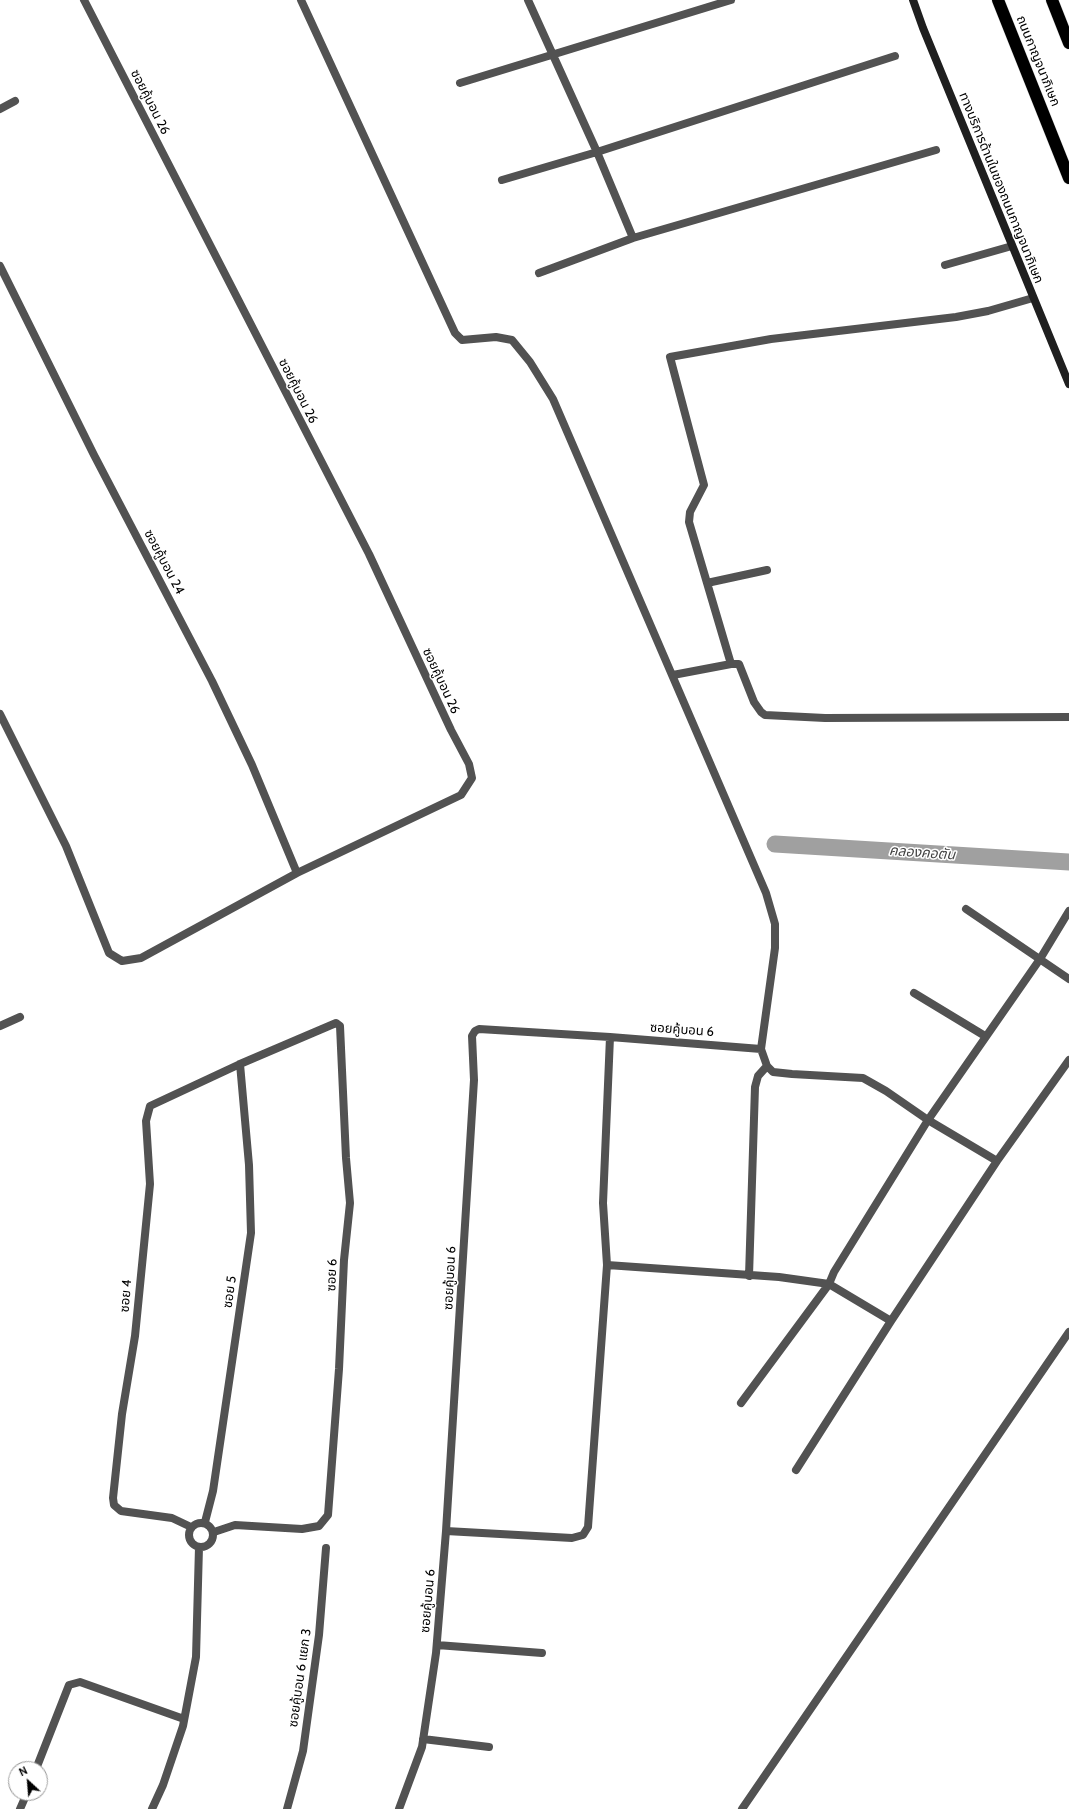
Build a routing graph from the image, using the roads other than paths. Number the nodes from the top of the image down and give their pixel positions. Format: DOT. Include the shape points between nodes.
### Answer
graph roads {
  1 [pos="84,0"];
  2 [pos="301,0"];
  3 [pos="528,0"];
  4 [pos="731,0"];
  5 [pos="913,0"];
  6 [pos="998,0"];
  7 [pos="1052,0"];
  8 [pos="1069,43"];
  9 [pos="554,54"];
  10 [pos="895,56"];
  11 [pos="460,83"];
  12 [pos="15,101"];
  13 [pos="0,109"];
  14 [pos="936,150"];
  15 [pos="597,152"];
  16 [pos="1069,178"];
  17 [pos="502,180"];
  18 [pos="633,238"];
  19 [pos="1012,246"];
  20 [pos="945,265"];
  21 [pos="0,266"];
  22 [pos="538,273"];
  23 [pos="1033,298"];
  24 [pos="1069,384"];
  25 [pos="767,570"];
  26 [pos="707,583"];
  27 [pos="731,664"];
  28 [pos="673,675"];
  29 [pos="0,714"];
  30 [pos="1069,717"];
  31 [pos="297,873"];
  32 [pos="966,909"];
  33 [pos="1069,911"];
  34 [pos="1040,959"];
  35 [pos="1069,979"];
  36 [pos="914,992"];
  37 [pos="20,1016"];
  38 [pos="0,1026"];
  39 [pos="985,1036"];
  40 [pos="610,1037"];
  41 [pos="761,1049"];
  42 [pos="1069,1060"];
  43 [pos="240,1064"];
  44 [pos="767,1066"];
  45 [pos="928,1120"];
  46 [pos="997,1161"];
  47 [pos="607,1265"];
  48 [pos="749,1276"];
  49 [pos="829,1284"];
  50 [pos="891,1321"];
  51 [pos="1069,1332"];
  52 [pos="741,1403"];
  53 [pos="796,1470"];
  54 [pos="205,1522"];
  55 [pos="191,1527"];
  56 [pos="446,1531"];
  57 [pos="214,1532"];
  58 [pos="199,1547"];
  59 [pos="326,1548"];
  60 [pos="436,1645"];
  61 [pos="542,1653"];
  62 [pos="184,1719"];
  63 [pos="423,1739"];
  64 [pos="489,1747"];
  65 [pos="39,1761"];
  66 [pos="152,1809"];
  67 [pos="287,1809"];
  68 [pos="399,1809"];
  69 [pos="742,1809"];
  1 -- 31 [label="street, ซอยคู้บอน 26" via="369,554 469,764 472,778 461,795"];
  2 -- 28 [label="street" via="455,333 462,340 496,337 512,340 530,362 553,399"];
  3 -- 9 [label="street"];
  4 -- 9 [label="street"];
  5 -- 19 [label="main road, ทางบริการด้านในของถนนกาญจนาภิเษก"];
  6 -- 16 [label="highway, ถนนกาญจนาภิเษก"];
  7 -- 8 [label="highway"];
  9 -- 11 [label="street"];
  9 -- 15 [label="street"];
  10 -- 15 [label="street"];
  12 -- 13 [label="street"];
  14 -- 18 [label="street"];
  15 -- 17 [label="street"];
  15 -- 18 [label="street"];
  18 -- 22 [label="street"];
  19 -- 20 [label="street"];
  19 -- 23 [label="main road, ทางบริการด้านในของถนนกาญจนาภิเษก"];
  21 -- 31 [label="street, ซอยคู้บอน 24" via="212,681 252,765"];
  23 -- 24 [label="main road, ทางบริการด้านในของถนนกาญจนาภิเษก"];
  23 -- 26 [label="street" via="956,317 771,339 670,357 704,485 690,512 688,522"];
  25 -- 26 [label="street"];
  26 -- 27 [label="street"];
  27 -- 28 [label="street"];
  27 -- 30 [label="street" via="739,664 754,702 765,715 825,718"];
  28 -- 41 [label="street" via="753,861 775,924 775,948"];
  29 -- 31 [label="street" via="66,846 109,953 122,961 141,958"];
  32 -- 34 [label="street"];
  33 -- 34 [label="street"];
  34 -- 35 [label="street"];
  34 -- 39 [label="street"];
  36 -- 39 [label="street"];
  37 -- 38 [label="street"];
  39 -- 45 [label="street"];
  40 -- 41 [label="street, ซอยคู้บอน 6"];
  40 -- 47 [label="street" via="603,1203"];
  40 -- 56 [label="street, ซอยคู้บอน 6" via="479,1029 472,1036 474,1080"];
  41 -- 44 [label="street"];
  42 -- 46 [label="street"];
  43 -- 54 [label="street, ซอย 5" via="249,1165 251,1233 212,1491"];
  43 -- 55 [label="street, ซอย 4" via="150,1106 146,1121 150,1184 135,1336 122,1414 113,1498 114,1505 121,1511 172,1518"];
  43 -- 57 [label="street, ซอย 6" via="333,1023 340,1026 350,1203 328,1515 319,1526 302,1529 236,1525"];
  44 -- 45 [label="street" via="773,1072 863,1078"];
  44 -- 48 [label="street" via="758,1076 755,1087"];
  45 -- 46 [label="street"];
  45 -- 49 [label="street"];
  46 -- 50 [label="street"];
  47 -- 48 [label="street"];
  47 -- 56 [label="street" via="588,1527 583,1535 572,1538"];
  48 -- 49 [label="street"];
  49 -- 50 [label="street"];
  49 -- 52 [label="street"];
  50 -- 53 [label="street"];
  51 -- 69 [label="street"];
  54 -- 55 [label="street" via="197,1522"];
  54 -- 57 [label="street"];
  55 -- 58 [label="street" via="188,1535 192,1543"];
  56 -- 60 [label="street, ซอยคู้บอน 6"];
  57 -- 58 [label="street" via="210,1544"];
  58 -- 62 [label="street" via="196,1657"];
  59 -- 67 [label="street, ซอยคู้บอน 6 แยก 3" via="319,1635 303,1751"];
  60 -- 61 [label="street"];
  60 -- 63 [label="street, ซอยคู้บอน 6"];
  62 -- 65 [label="street" via="80,1682 69,1685"];
  62 -- 66 [label="street"];
  63 -- 64 [label="street"];
  63 -- 68 [label="street, ซอยคู้บอน 6"];
}
